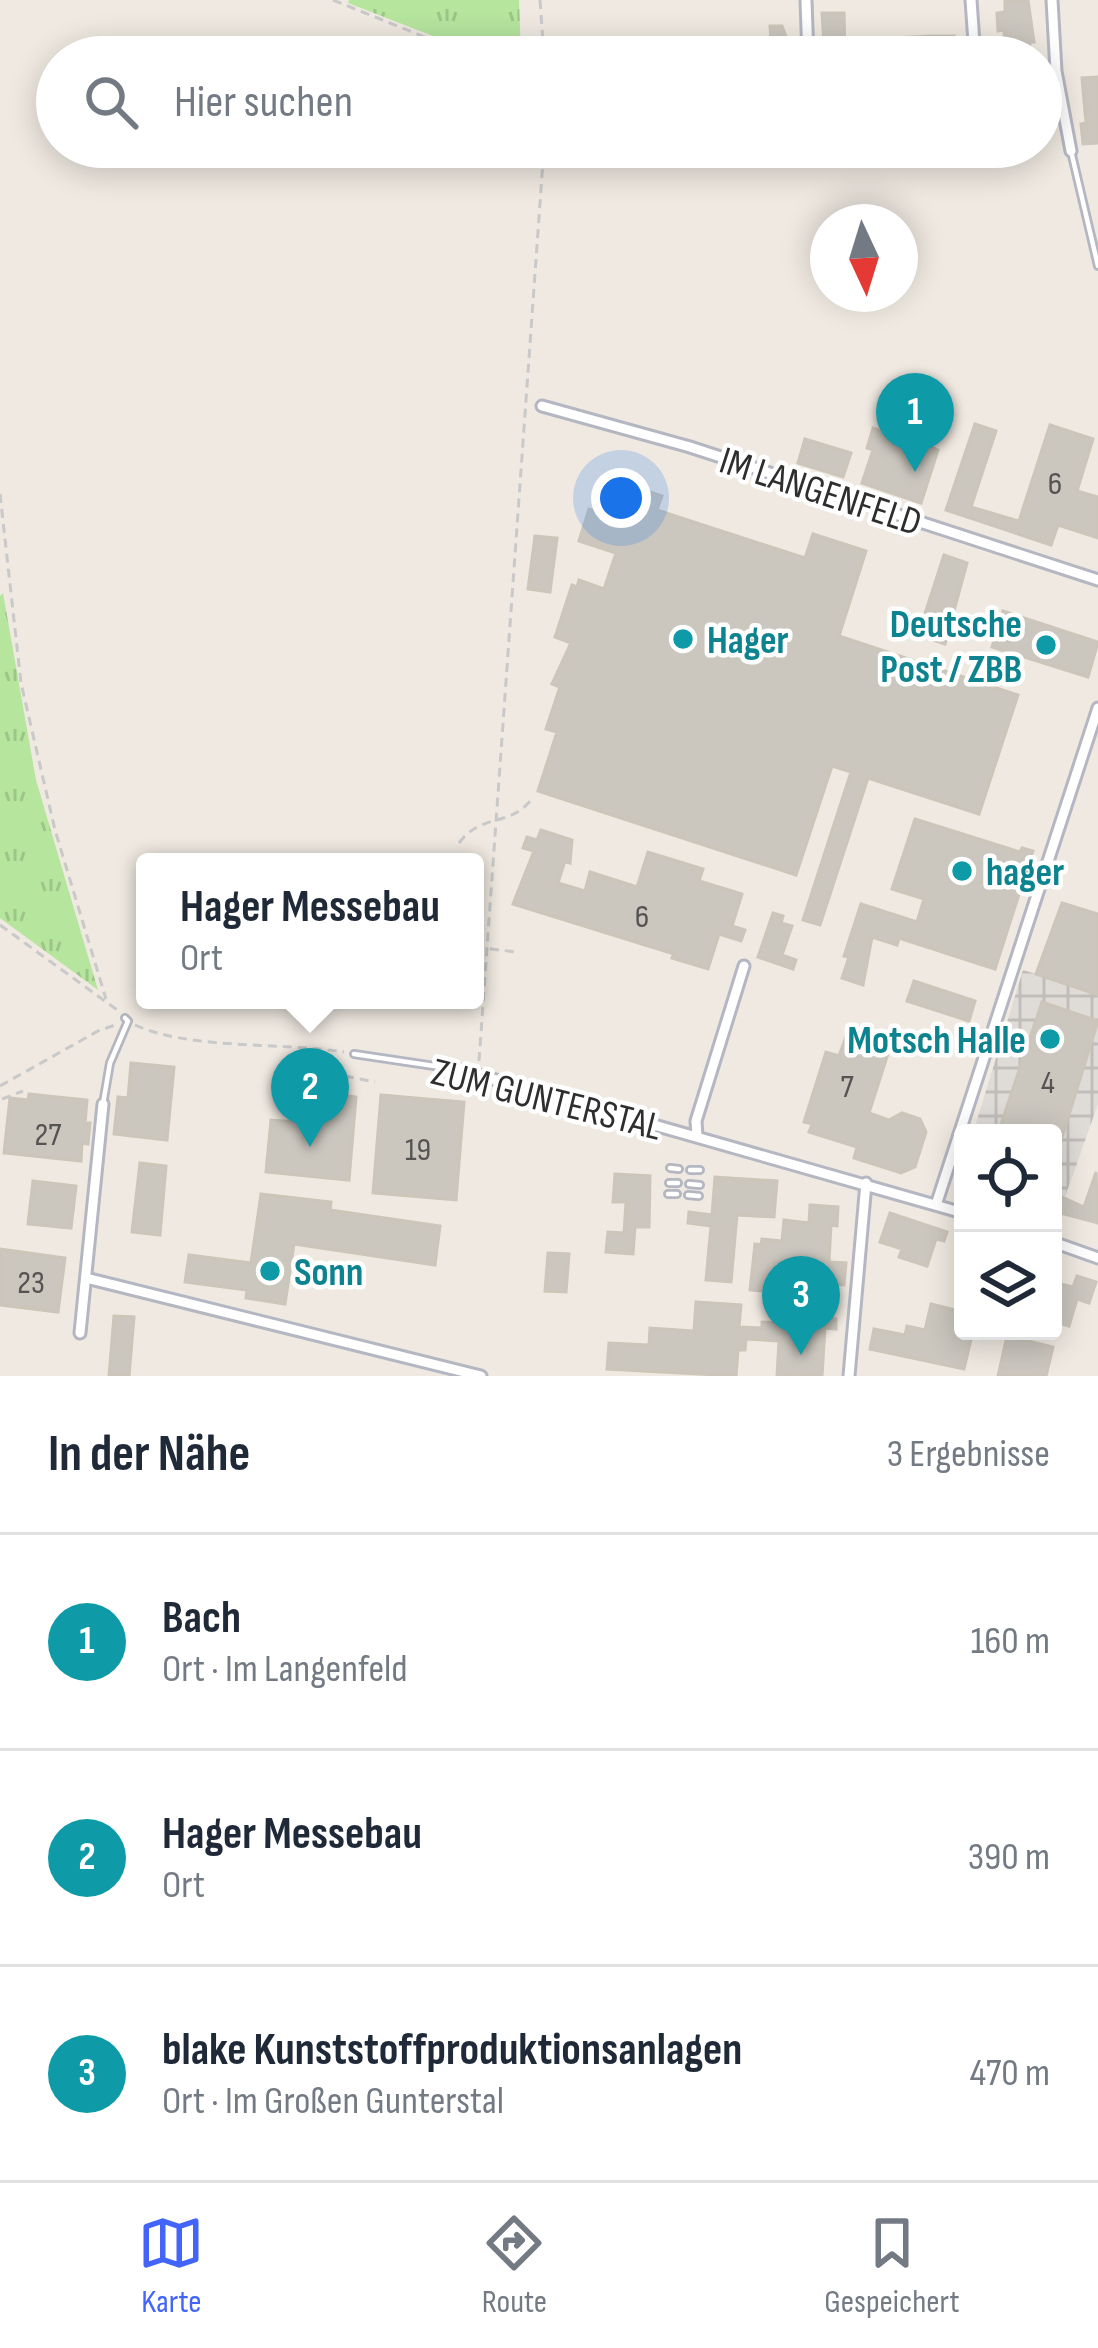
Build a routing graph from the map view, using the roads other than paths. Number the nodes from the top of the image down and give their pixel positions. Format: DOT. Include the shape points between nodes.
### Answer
graph roads {
  1 [pos="806,0"];
  2 [pos="971,0"];
  3 [pos="1052,0"];
  4 [pos="807,36"];
  5 [pos="974,36"];
  6 [pos="1054,36"];
  7 [pos="1062,106"];
  8 [pos="1071,151"];
  9 [pos="1098,266"];
  10 [pos="542,406"];
  11 [pos="1098,580"];
  12 [pos="1098,708"];
  13 [pos="746,960"];
  14 [pos="127,1020"];
  15 [pos="354,1054"];
  16 [pos="461,1070"];
  17 [pos="103,1104"];
  18 [pos="697,1136"];
  19 [pos="670,1168"];
  20 [pos="679,1169"];
  21 [pos="690,1170"];
  22 [pos="700,1170"];
  23 [pos="866,1183"];
  24 [pos="688,1184"];
  25 [pos="700,1185"];
  26 [pos="688,1195"];
  27 [pos="699,1196"];
  28 [pos="936,1205"];
  29 [pos="954,1210"];
  30 [pos="1062,1245"];
  31 [pos="1098,1258"];
  32 [pos="86,1278"];
  33 [pos="80,1333"];
  34 [pos="481,1376"];
  35 [pos="849,1376"];
  1 -- 4 [label="street"];
  2 -- 5 [label="street"];
  3 -- 6 [label="street"];
  7 -- 8 [label="street"];
  8 -- 9 [label="lane"];
  10 -- 11 [label="street, IM LANGENFELD"];
  12 -- 28 [label="street"];
  13 -- 18 [label="street"];
  14 -- 17 [label="lane"];
  15 -- 16 [label="lane, ZUM GUNTERSTAL"];
  16 -- 18 [label="street, ZUM GUNTERSTAL"];
  17 -- 32 [label="street"];
  18 -- 23 [label="street, ZUM GUNTERSTAL"];
  19 -- 20 [label="lane"];
  21 -- 22 [label="lane"];
  23 -- 28 [label="street, ZUM GUNTERSTAL"];
  23 -- 35 [label="street"];
  24 -- 25 [label="lane"];
  26 -- 27 [label="lane"];
  28 -- 29 [label="street, ZUM GUNTERSTAL"];
  30 -- 31 [label="street"];
  32 -- 33 [label="street"];
  32 -- 34 [label="street"];
}
